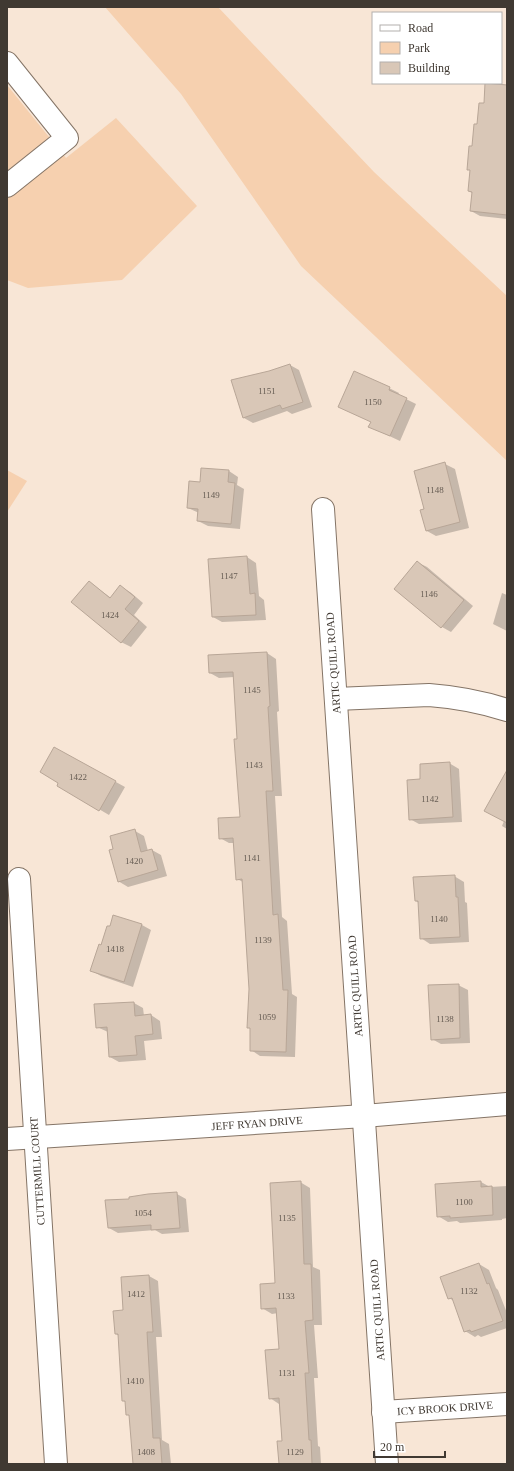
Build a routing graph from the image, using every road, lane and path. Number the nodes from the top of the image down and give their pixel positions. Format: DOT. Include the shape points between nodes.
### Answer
graph roads {
  1 [pos="7,63"];
  2 [pos="7,186"];
  3 [pos="323,509"];
  4 [pos="336,699"];
  5 [pos="507,710"];
  6 [pos="19,879"];
  7 [pos="507,1104"];
  8 [pos="364,1116"];
  9 [pos="35,1137"];
  10 [pos="7,1139"];
  11 [pos="507,1404"];
  12 [pos="383,1412"];
  13 [pos="56,1464"];
  14 [pos="387,1464"];
  1 -- 2 [label="street" via="67,138"];
  3 -- 4 [label="street, ARTIC QUILL ROAD"];
  4 -- 5 [label="street" via="445,696"];
  4 -- 8 [label="street, ARTIC QUILL ROAD"];
  6 -- 9 [label="street, CUTTERMILL COURT"];
  7 -- 8 [label="street, JEFF RYAN DRIVE"];
  8 -- 9 [label="street, JEFF RYAN DRIVE"];
  8 -- 12 [label="street, ARTIC QUILL ROAD"];
  9 -- 10 [label="street, JEFF RYAN DRIVE"];
  9 -- 13 [label="street, CUTTERMILL COURT"];
  11 -- 12 [label="street, ICY BROOK DRIVE"];
  12 -- 14 [label="street, ARTIC QUILL ROAD"];
}
